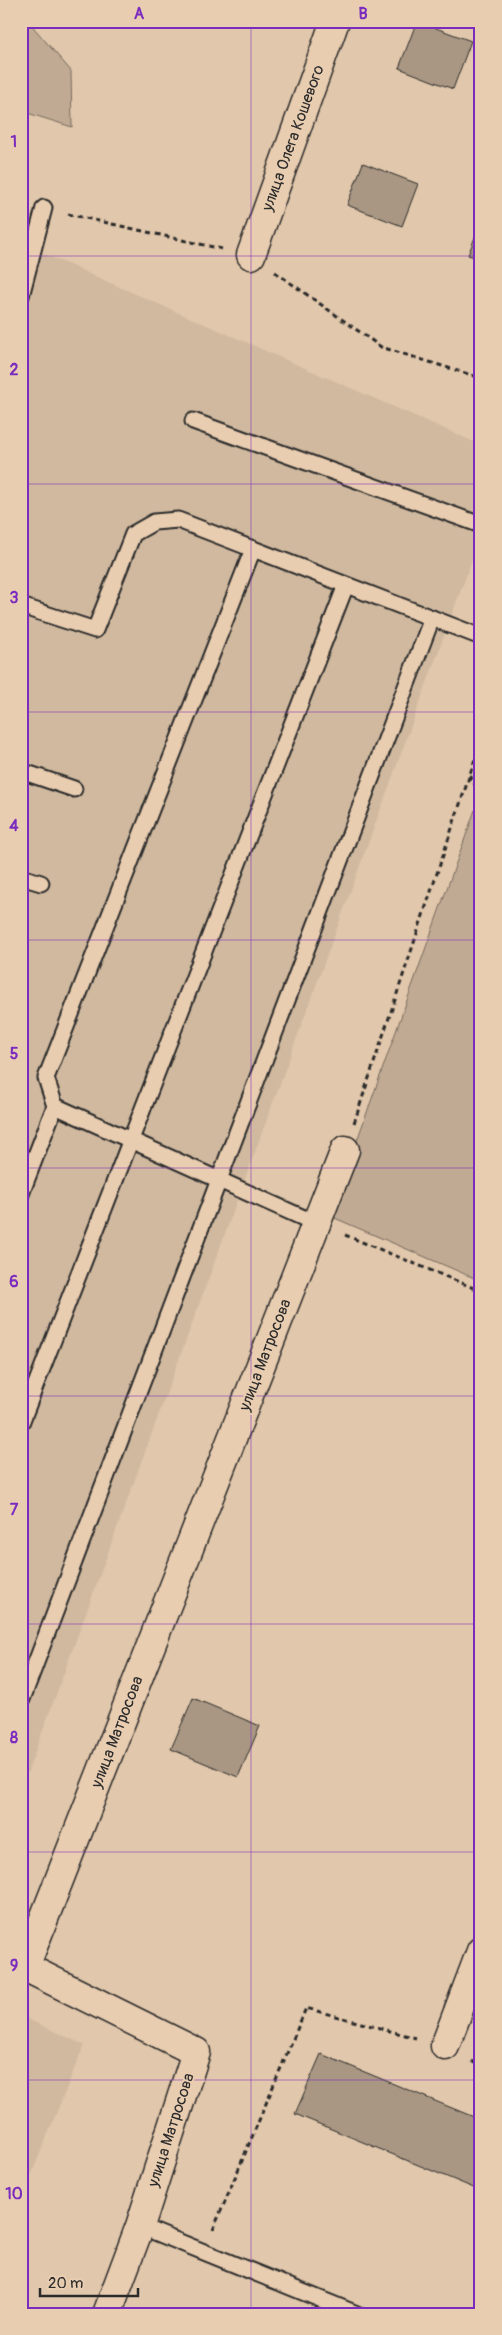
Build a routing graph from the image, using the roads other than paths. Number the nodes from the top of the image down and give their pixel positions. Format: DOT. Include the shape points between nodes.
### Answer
graph roads {
  1 [pos="335,21"];
  2 [pos="44,208"];
  3 [pos="251,255"];
  4 [pos="21,296"];
  5 [pos="193,421"];
  6 [pos="481,524"];
  7 [pos="253,549"];
  8 [pos="346,585"];
  9 [pos="21,606"];
  10 [pos="432,618"];
  11 [pos="481,637"];
  12 [pos="21,771"];
  13 [pos="74,789"];
  14 [pos="21,877"];
  15 [pos="41,883"];
  16 [pos="54,1106"];
  17 [pos="131,1140"];
  18 [pos="346,1150"];
  19 [pos="219,1180"];
  20 [pos="21,1194"];
  21 [pos="317,1224"];
  22 [pos="21,1423"];
  23 [pos="21,1702"];
  24 [pos="481,1951"];
  25 [pos="22,1970"];
  26 [pos="445,2046"];
  27 [pos="140,2226"];
  28 [pos="107,2314"];
  29 [pos="357,2314"];
  1 -- 3 [label="street, улица Олега Кошевого"];
  2 -- 4 [label="lane"];
  5 -- 6 [label="lane"];
  7 -- 8 [label="lane"];
  7 -- 9 [label="lane" via="178,520 154,522 133,534 95,630"];
  7 -- 16 [label="lane" via="46,1078"];
  8 -- 10 [label="lane"];
  8 -- 17 [label="lane"];
  10 -- 11 [label="lane"];
  10 -- 19 [label="lane"];
  12 -- 13 [label="lane"];
  14 -- 15 [label="lane"];
  16 -- 17 [label="lane"];
  16 -- 20 [label="lane"];
  17 -- 19 [label="lane"];
  17 -- 22 [label="lane"];
  18 -- 21 [label="street, улица Матросова"];
  19 -- 21 [label="lane"];
  19 -- 23 [label="lane"];
  21 -- 25 [label="street, улица Матросова"];
  24 -- 26 [label="street"];
  25 -- 27 [label="street, улица Матросова" via="196,2052"];
  27 -- 28 [label="street"];
  27 -- 29 [label="lane"];
}
